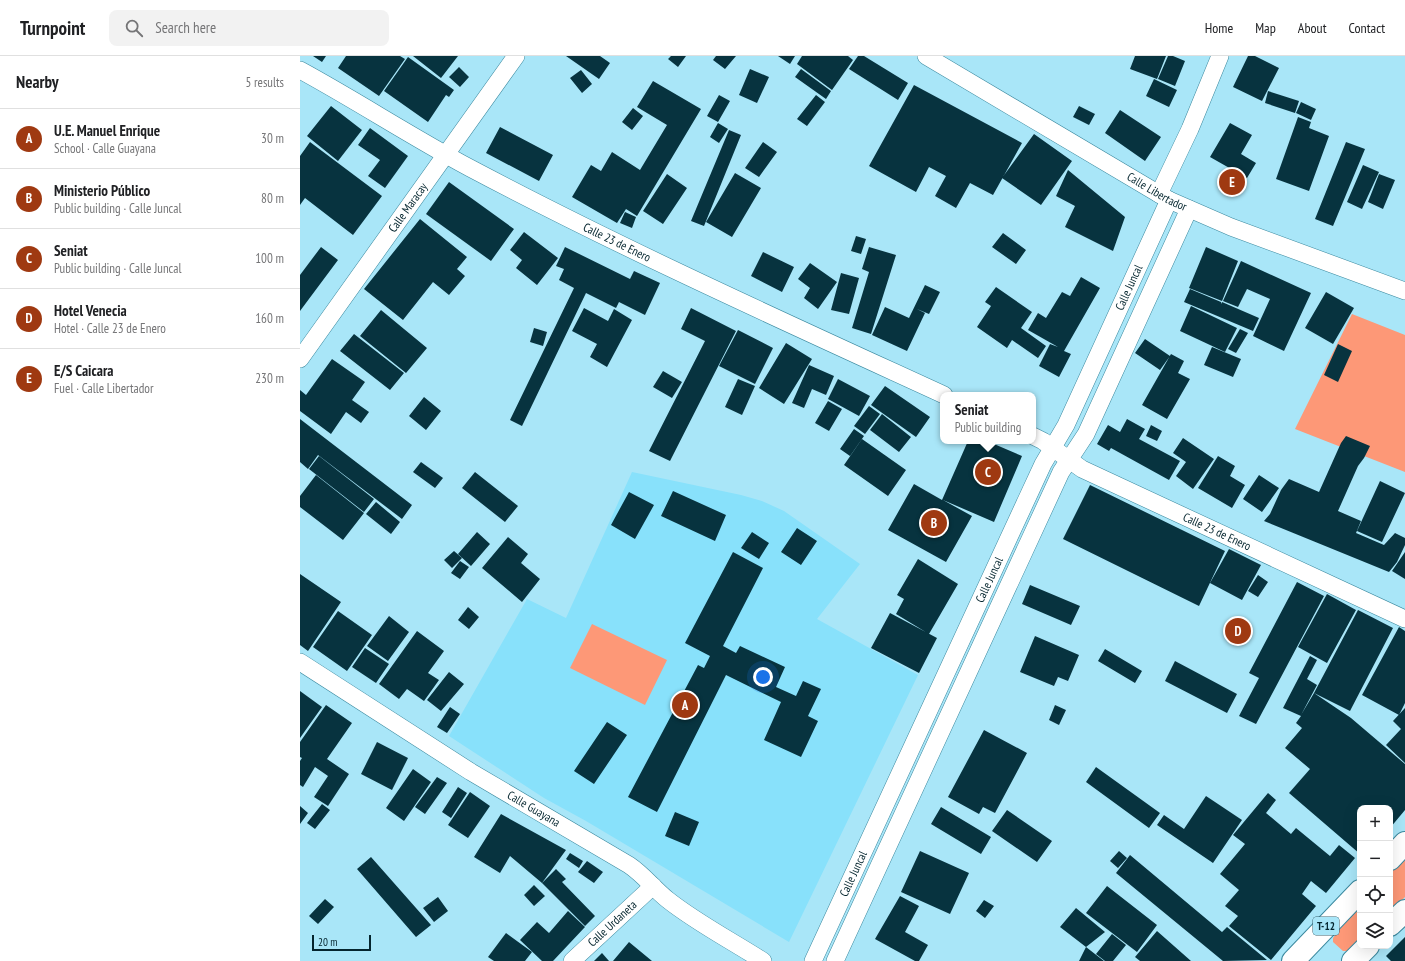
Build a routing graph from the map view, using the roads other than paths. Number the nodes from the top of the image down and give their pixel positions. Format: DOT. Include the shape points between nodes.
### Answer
graph roads {
  1 [pos="516,56"];
  2 [pos="926,56"];
  3 [pos="1220,56"];
  4 [pos="300,70"];
  5 [pos="446,154"];
  6 [pos="1164,197"];
  7 [pos="1189,209"];
  8 [pos="1405,291"];
  9 [pos="300,359"];
  10 [pos="940,393"];
  11 [pos="1036,438"];
  12 [pos="1053,447"];
  13 [pos="1070,459"];
  14 [pos="1405,619"];
  15 [pos="300,662"];
  16 [pos="1405,843"];
  17 [pos="1393,856"];
  18 [pos="653,886"];
  19 [pos="1357,894"];
  20 [pos="1405,911"];
  21 [pos="1393,922"];
  22 [pos="1365,949"];
  23 [pos="572,961"];
  24 [pos="763,961"];
  25 [pos="813,961"];
  26 [pos="835,961"];
  27 [pos="1293,961"];
  28 [pos="1353,961"];
  1 -- 5 [label="street, Calle Maracay"];
  2 -- 6 [label="street, Calle Libertador"];
  3 -- 6 [label="street, Calle Juncal"];
  4 -- 5 [label="street, Calle 23 de Enero"];
  5 -- 9 [label="street, Calle Maracay"];
  5 -- 10 [label="street, Calle 23 de Enero" via="536,202 716,290"];
  6 -- 7 [label="street, Calle Libertador"];
  6 -- 12 [label="street, Calle Juncal" via="1066,424"];
  7 -- 8 [label="street, Calle Libertador"];
  7 -- 13 [label="street, Calle Juncal" via="1086,434"];
  11 -- 12 [label="street, Calle 23 de Enero"];
  12 -- 13 [label="street, Calle 23 de Enero"];
  12 -- 25 [label="street, Calle Juncal"];
  13 -- 14 [label="street, Calle 23 de Enero" via="1082,468"];
  13 -- 26 [label="street, Calle Juncal" via="1061,472"];
  15 -- 18 [label="street, Calle Guayana" via="471,772 615,855 638,871"];
  16 -- 17 [label="highway"];
  18 -- 23 [label="street, Calle Urdaneta"];
  18 -- 24 [label="street, Calle Guayana" via="680,909"];
  19 -- 27 [label="highway, T-12"];
  20 -- 21 [label="highway"];
  22 -- 28 [label="highway"];
}
